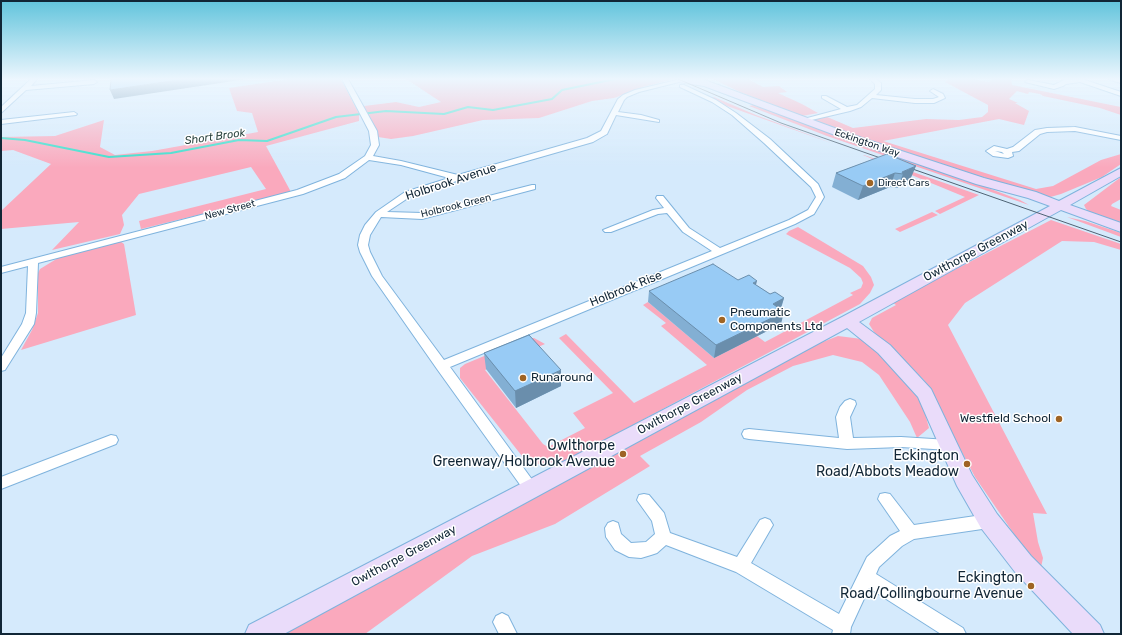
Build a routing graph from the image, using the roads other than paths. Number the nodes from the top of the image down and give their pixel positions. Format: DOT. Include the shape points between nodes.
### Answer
graph roads {
  1 [pos="360,109"];
  2 [pos="615,109"];
  3 [pos="726,109"];
  4 [pos="773,109"];
  5 [pos="852,109"];
  6 [pos="848,110"];
  7 [pos="613,113"];
  8 [pos="74,114"];
  9 [pos="803,120"];
  10 [pos="657,121"];
  11 [pos="1,122"];
  12 [pos="1121,138"];
  13 [pos="1007,151"];
  14 [pos="368,157"];
  15 [pos="1121,171"];
  16 [pos="459,178"];
  17 [pos="980,181"];
  18 [pos="532,187"];
  19 [pos="660,198"];
  20 [pos="1050,209"];
  21 [pos="669,210"];
  22 [pos="379,214"];
  23 [pos="1121,228"];
  24 [pos="608,230"];
  25 [pos="718,251"];
  26 [pos="33,261"];
  27 [pos="1,270"];
  28 [pos="848,321"];
  29 [pos="441,366"];
  30 [pos="1,367"];
  31 [pos="850,404"];
  32 [pos="750,434"];
  33 [pos="111,440"];
  34 [pos="847,444"];
  35 [pos="949,445"];
  36 [pos="1,483"];
  37 [pos="531,489"];
  38 [pos="885,499"];
  39 [pos="644,500"];
  40 [pos="989,521"];
  41 [pos="764,525"];
  42 [pos="614,528"];
  43 [pos="911,533"];
  44 [pos="663,536"];
  45 [pos="742,566"];
  46 [pos="865,576"];
  47 [pos="842,630"];
  48 [pos="258,634"];
  49 [pos="957,634"];
  50 [pos="1091,634"];
  1 -- 14 [label="street" via="375,138 375,145"];
  2 -- 7 [label="street, Holbrook Avenue"];
  3 -- 25 [label="street, Holbrook Rise" via="767,141 815,186 820,197 811,212 798,219"];
  4 -- 9 [label="street, Eckington Way"];
  5 -- 6 [label="street"];
  6 -- 9 [label="street"];
  7 -- 10 [label="street"];
  7 -- 16 [label="street, Holbrook Avenue" via="604,132 590,140"];
  8 -- 11 [label="street"];
  9 -- 17 [label="street, Eckington Way"];
  12 -- 13 [label="street" via="1075,129 1047,130 1038,132 1016,149"];
  14 -- 16 [label="street"];
  14 -- 26 [label="street, New Street" via="342,176 300,192"];
  15 -- 20 [label="street, Owlthorpe Greenway"];
  16 -- 22 [label="street, Holbrook Avenue" via="408,194"];
  17 -- 20 [label="street, Eckington Way"];
  17 -- 20 [label="street, Eckington Way" via="1017,191"];
  18 -- 22 [label="street, Holbrook Green" via="422,216"];
  19 -- 21 [label="street"];
  20 -- 23 [label="street, Eckington Way"];
  20 -- 23 [label="street, Eckington Way" via="1063,215"];
  20 -- 28 [label="street, Owlthorpe Greenway"];
  21 -- 24 [label="street" via="656,212"];
  21 -- 25 [label="street" via="686,230"];
  22 -- 29 [label="street, Holbrook Avenue" via="365,235 365,252 377,276"];
  25 -- 29 [label="street, Holbrook Rise"];
  26 -- 27 [label="street, New Street"];
  26 -- 30 [label="street" via="31,313 28,324"];
  28 -- 35 [label="street" via="884,349 914,380 924,394"];
  28 -- 37 [label="street, Owlthorpe Greenway"];
  29 -- 37 [label="street, Holbrook Avenue"];
  31 -- 34 [label="street" via="843,417"];
  32 -- 34 [label="street"];
  33 -- 36 [label="street"];
  34 -- 35 [label="street" via="902,442"];
  35 -- 40 [label="street" via="964,480"];
  37 -- 48 [label="street, Owlthorpe Greenway"];
  38 -- 43 [label="street"];
  39 -- 44 [label="street" via="659,518"];
  40 -- 43 [label="street"];
  40 -- 50 [label="street" via="1023,564"];
  41 -- 45 [label="street"];
  42 -- 44 [label="street" via="614,536 629,550 641,551 651,548"];
  43 -- 46 [label="street" via="884,550"];
  44 -- 45 [label="street"];
  45 -- 47 [label="street"];
  46 -- 47 [label="street"];
  46 -- 49 [label="street"];
}
